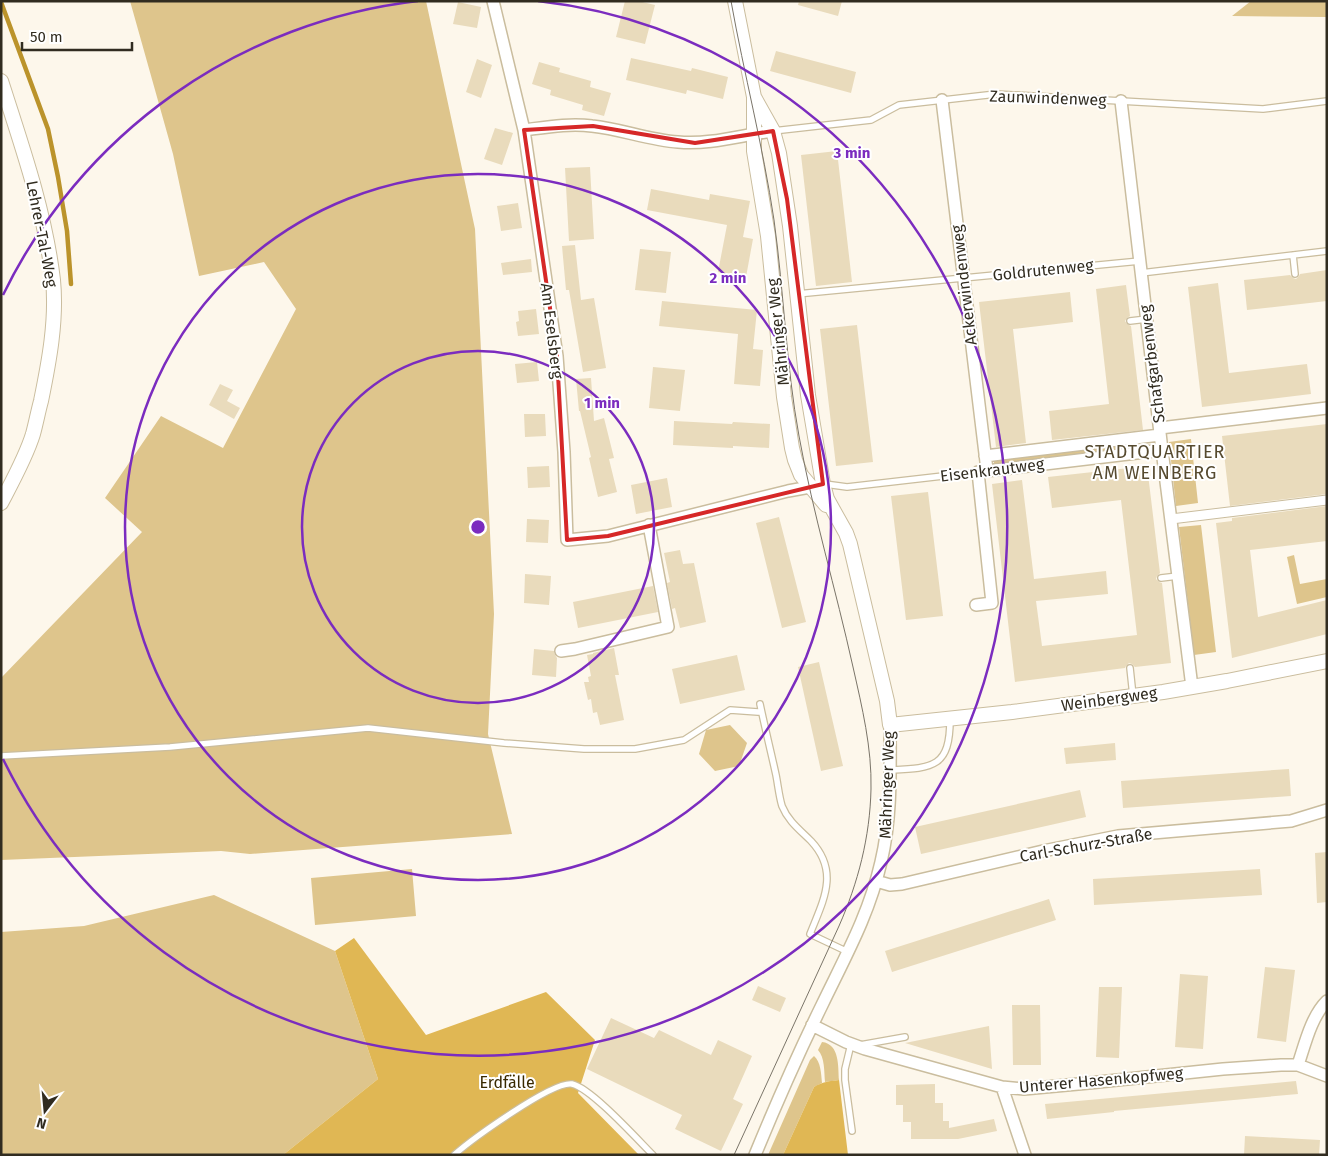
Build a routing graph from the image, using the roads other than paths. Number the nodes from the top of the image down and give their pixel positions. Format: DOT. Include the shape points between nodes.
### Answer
graph roads {
  1 [pos="493,1"];
  2 [pos="735,1"];
  3 [pos="1,81"];
  4 [pos="754,97"];
  5 [pos="942,100"];
  6 [pos="1121,101"];
  7 [pos="1327,101"];
  8 [pos="524,130"];
  9 [pos="773,131"];
  10 [pos="753,134"];
  11 [pos="1327,251"];
  12 [pos="1293,255"];
  13 [pos="1140,260"];
  14 [pos="1142,274"];
  15 [pos="1295,274"];
  16 [pos="963,278"];
  17 [pos="797,294"];
  18 [pos="1147,319"];
  19 [pos="1130,321"];
  20 [pos="1327,408"];
  21 [pos="1160,431"];
  22 [pos="1162,450"];
  23 [pos="985,456"];
  24 [pos="982,471"];
  25 [pos="816,485"];
  26 [pos="1327,500"];
  27 [pos="1,503"];
  28 [pos="1171,519"];
  29 [pos="649,525"];
  30 [pos="1178,576"];
  31 [pos="1161,578"];
  32 [pos="976,605"];
  33 [pos="561,651"];
  34 [pos="1327,661"];
  35 [pos="1130,668"];
  36 [pos="1192,687"];
  37 [pos="1133,696"];
  38 [pos="760,704"];
  39 [pos="761,712"];
  40 [pos="950,719"];
  41 [pos="890,725"];
  42 [pos="1,756"];
  43 [pos="890,770"];
  44 [pos="1327,810"];
  45 [pos="876,881"];
  46 [pos="849,952"];
  47 [pos="1327,1000"];
  48 [pos="812,1025"];
  49 [pos="905,1037"];
  50 [pos="853,1045"];
  51 [pos="1298,1065"];
  52 [pos="1327,1076"];
  53 [pos="1002,1088"];
  54 [pos="852,1131"];
  55 [pos="454,1155"];
  56 [pos="653,1155"];
  57 [pos="755,1155"];
  58 [pos="1025,1155"];
  1 -- 8 [label="street, Am Eselsberg"];
  2 -- 4 [label="street, Mähringer Weg"];
  3 -- 27 [label="street, Lehrer-Tal-Weg" via="32,177 47,245 54,304 51,350 33,435"];
  4 -- 9 [label="street, Mähringer Weg"];
  4 -- 10 [label="street, Mähringer Weg"];
  5 -- 6 [label="lane, Zaunwindenweg" via="996,94"];
  5 -- 9 [label="lane, Zaunwindenweg" via="899,105 871,120"];
  5 -- 16 [label="street, Ackerwindenweg"];
  6 -- 7 [label="lane, Zaunwindenweg" via="1262,109"];
  6 -- 13 [label="street, Schafgarbenweg"];
  8 -- 10 [label="street" via="593,126 687,143"];
  8 -- 29 [label="street, Am Eselsberg" via="557,356 567,540 608,536"];
  9 -- 10 [label="street"];
  9 -- 17 [label="street, Mähringer Weg" via="786,199"];
  10 -- 25 [label="street, Mähringer Weg" via="768,236 788,421 801,475"];
  11 -- 12 [label="lane"];
  12 -- 14 [label="lane"];
  12 -- 15 [label="lane"];
  13 -- 14 [label="street, Schafgarbenweg"];
  13 -- 16 [label="lane, Goldrutenweg"];
  14 -- 18 [label="street, Schafgarbenweg"];
  16 -- 17 [label="lane, Goldrutenweg"];
  16 -- 23 [label="street, Ackerwindenweg"];
  17 -- 25 [label="street, Mähringer Weg"];
  18 -- 19 [label="lane"];
  18 -- 21 [label="street, Schafgarbenweg"];
  20 -- 21 [label="street, Eisenkrautweg"];
  21 -- 22 [label="street, Schafgarbenweg"];
  21 -- 23 [label="street, Eisenkrautweg"];
  22 -- 24 [label="street, Eisenkrautweg"];
  22 -- 28 [label="street, Schafgarbenweg"];
  23 -- 24 [label="street, Ackerwindenweg"];
  24 -- 25 [label="lane, Eisenkrautweg" via="847,487"];
  24 -- 32 [label="street, Ackerwindenweg" via="992,603"];
  25 -- 29 [label="street, Am Eselsberg"];
  25 -- 41 [label="street, Mähringer Weg" via="827,499 850,544"];
  26 -- 28 [label="street"];
  28 -- 30 [label="street, Schafgarbenweg"];
  29 -- 33 [label="street" via="668,627"];
  30 -- 31 [label="lane"];
  30 -- 36 [label="street, Schafgarbenweg"];
  34 -- 36 [label="street, Weinbergweg"];
  35 -- 37 [label="lane"];
  36 -- 37 [label="street, Weinbergweg"];
  37 -- 40 [label="street, Weinbergweg"];
  38 -- 39 [label="lane"];
  39 -- 42 [label="lane" via="730,710 684,740 635,749 504,744 368,728 170,747"];
  39 -- 46 [label="lane" via="782,805 792,822 822,856 828,875 826,896 810,934"];
  40 -- 41 [label="street, Weinbergweg"];
  40 -- 43 [label="lane" via="948,745 939,760 929,767"];
  41 -- 43 [label="street, Mähringer Weg"];
  43 -- 45 [label="street, Mähringer Weg" via="888,826"];
  44 -- 45 [label="street, Carl-Schurz-Straße" via="1291,821 1118,836 902,884"];
  45 -- 46 [label="street, Mähringer Weg"];
  46 -- 48 [label="street, Mähringer Weg"];
  47 -- 51 [label="street" via="1319,1008"];
  48 -- 50 [label="street, Unterer Hasenkopfweg"];
  48 -- 57 [label="street, Mähringer Weg"];
  49 -- 50 [label="lane"];
  50 -- 53 [label="street, Unterer Hasenkopfweg"];
  50 -- 54 [label="lane" via="845,1069"];
  51 -- 52 [label="street, Unterer Hasenkopfweg"];
  51 -- 53 [label="street, Unterer Hasenkopfweg" via="1223,1069 1089,1084"];
  53 -- 58 [label="street"];
  55 -- 56 [label="lane" via="497,1122 562,1084 582,1089 600,1103"];
}
